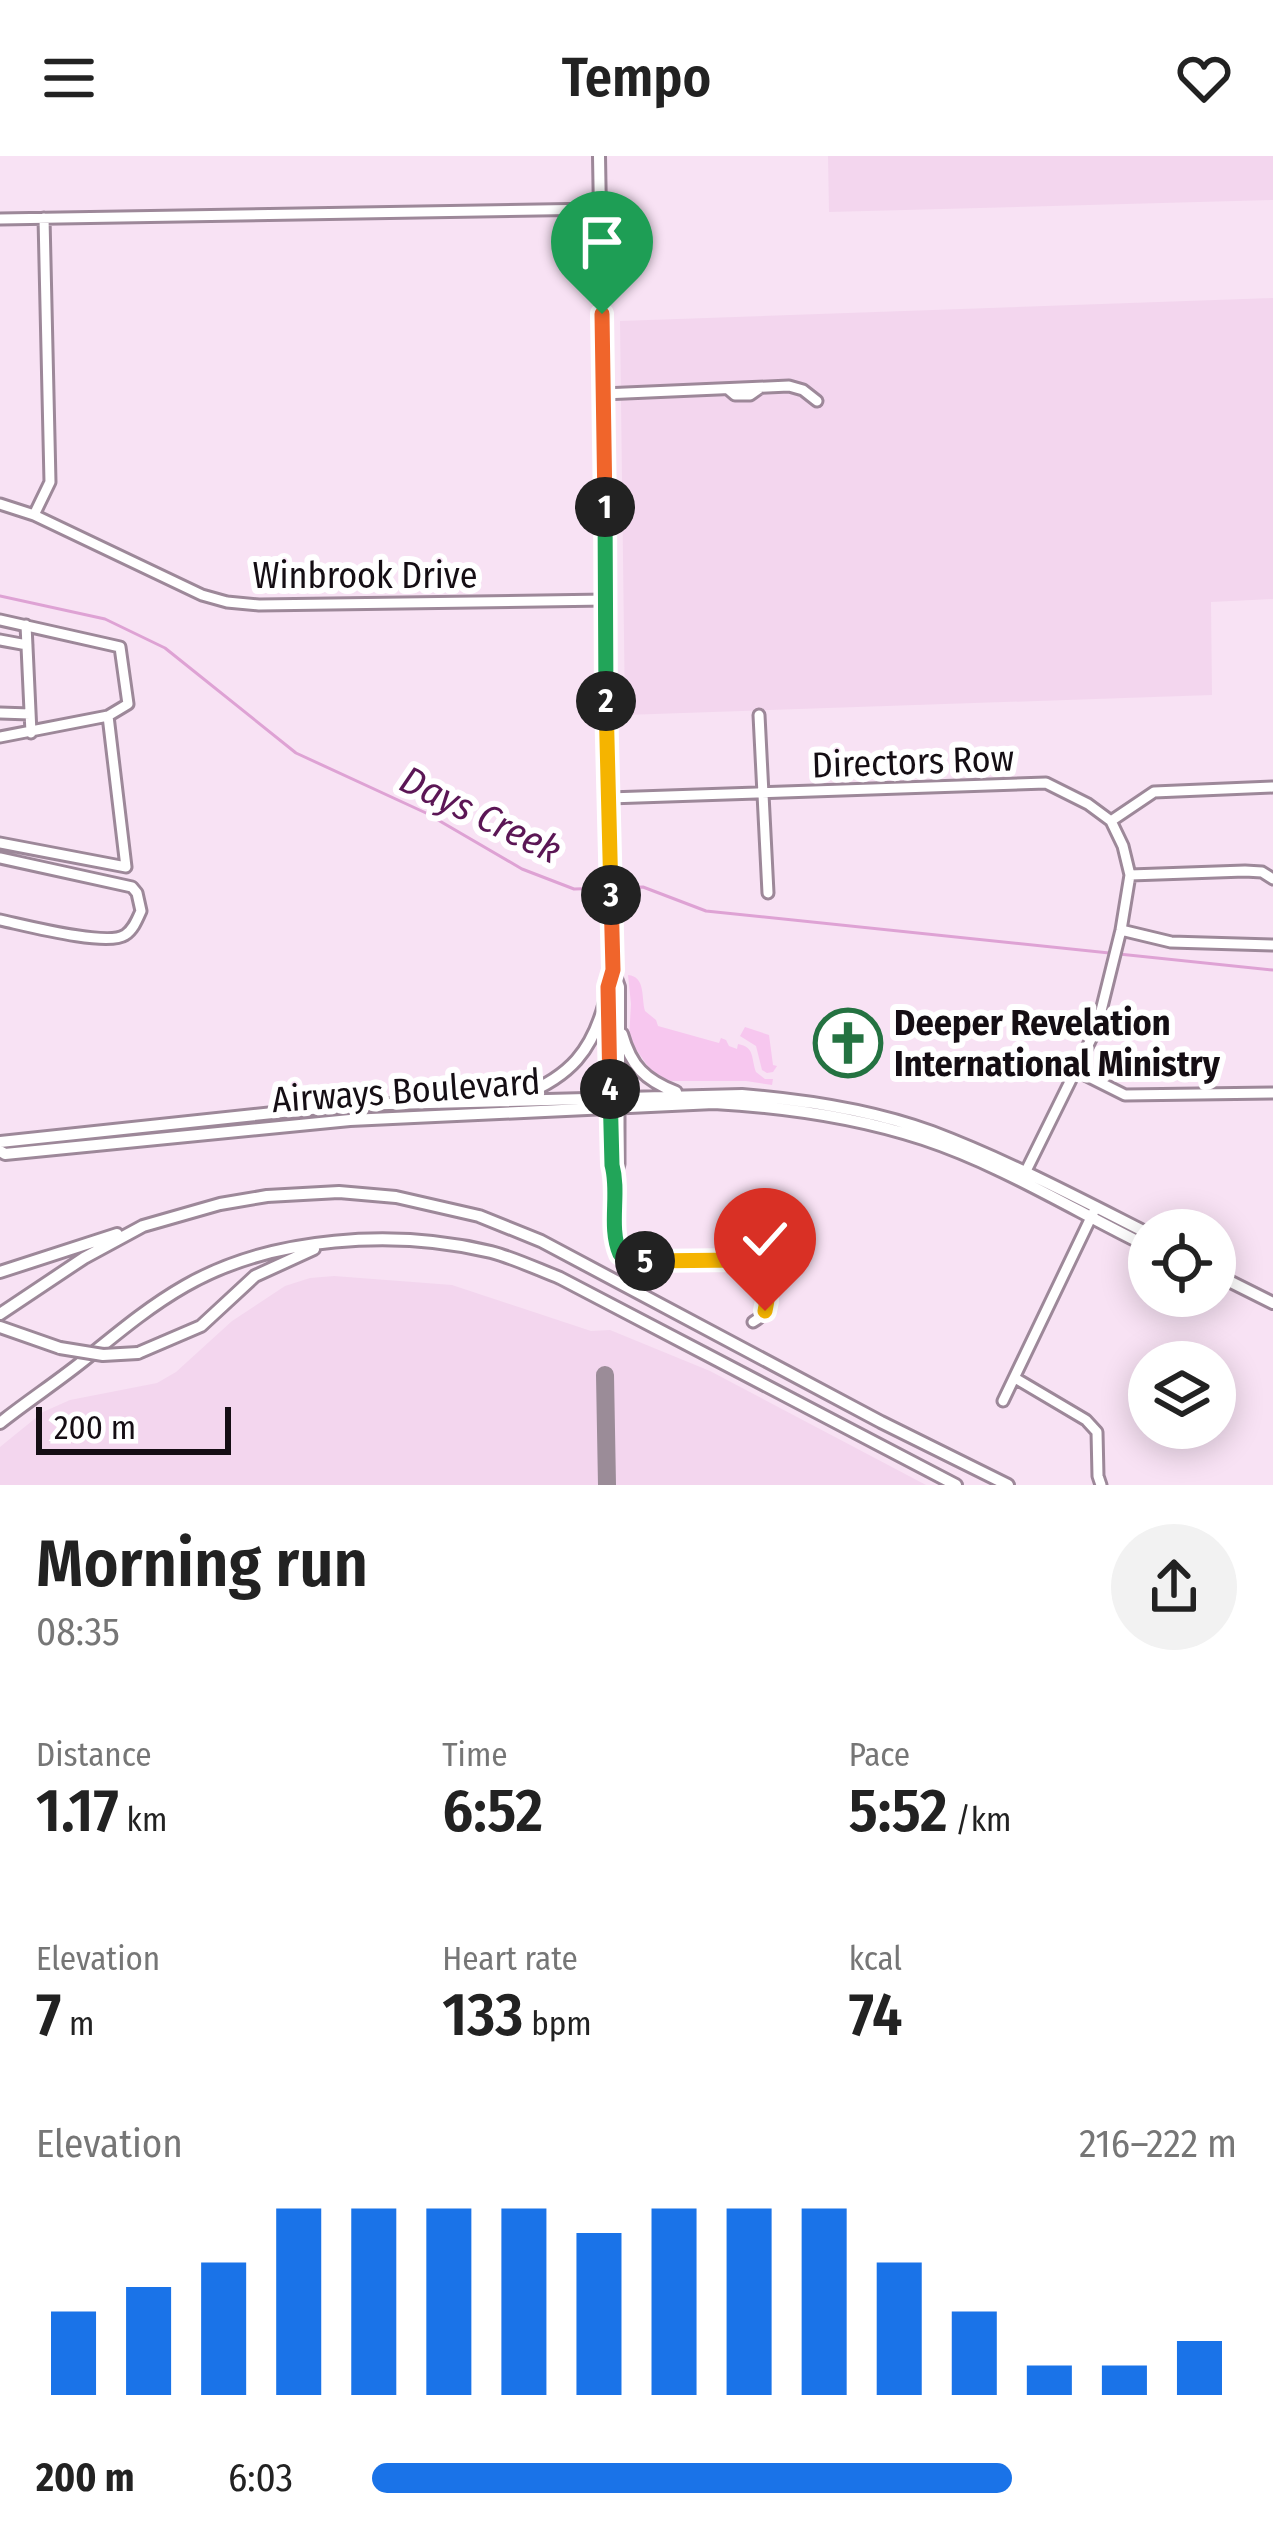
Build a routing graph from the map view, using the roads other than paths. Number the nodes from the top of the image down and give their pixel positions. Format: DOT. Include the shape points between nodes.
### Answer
graph roads {
  1 [pos="599,156"];
  2 [pos="600,209"];
  3 [pos="44,218"];
  4 [pos="0,219"];
  5 [pos="603,394"];
  6 [pos="817,401"];
  7 [pos="0,504"];
  8 [pos="34,515"];
  9 [pos="606,600"];
  10 [pos="0,620"];
  11 [pos="26,625"];
  12 [pos="0,640"];
  13 [pos="27,644"];
  14 [pos="0,713"];
  15 [pos="30,714"];
  16 [pos="108,716"];
  17 [pos="759,716"];
  18 [pos="31,733"];
  19 [pos="0,737"];
  20 [pos="1273,787"];
  21 [pos="761,794"];
  22 [pos="609,798"];
  23 [pos="1111,821"];
  24 [pos="0,843"];
  25 [pos="0,859"];
  26 [pos="1130,875"];
  27 [pos="1273,879"];
  28 [pos="768,893"];
  29 [pos="0,920"];
  30 [pos="1119,935"];
  31 [pos="1273,945"];
  32 [pos="613,970"];
  33 [pos="608,987"];
  34 [pos="620,1025"];
  35 [pos="1077,1072"];
  36 [pos="1273,1093"];
  37 [pos="684,1095"];
  38 [pos="724,1099"];
  39 [pos="512,1100"];
  40 [pos="615,1103"];
  41 [pos="0,1142"];
  42 [pos="0,1151"];
  43 [pos="1023,1177"];
  44 [pos="1094,1212"];
  45 [pos="143,1226"];
  46 [pos="1128,1226"];
  47 [pos="1128,1234"];
  48 [pos="328,1243"];
  49 [pos="0,1272"];
  50 [pos="1236,1284"];
  51 [pos="1273,1303"];
  52 [pos="0,1314"];
  53 [pos="753,1322"];
  54 [pos="0,1327"];
  55 [pos="1015,1378"];
  56 [pos="1003,1401"];
  57 [pos="0,1424"];
  58 [pos="956,1485"];
  59 [pos="1008,1485"];
  60 [pos="1101,1485"];
  1 -- 2 [label="main road"];
  2 -- 3 [label="street"];
  2 -- 5 [label="main road"];
  3 -- 4 [label="street"];
  3 -- 8 [label="street" via="50,482"];
  5 -- 6 [label="street" via="742,383 796,387"];
  5 -- 9 [label="main road"];
  7 -- 8 [label="street, Winbrook Drive"];
  8 -- 9 [label="street, Winbrook Drive" via="227,602"];
  9 -- 22 [label="main road"];
  10 -- 11 [label="street"];
  11 -- 13 [label="street"];
  11 -- 16 [label="street" via="119,647 128,704"];
  12 -- 13 [label="street"];
  13 -- 15 [label="street"];
  14 -- 15 [label="street"];
  15 -- 18 [label="street"];
  16 -- 18 [label="street"];
  16 -- 24 [label="street" via="126,867"];
  17 -- 21 [label="street"];
  18 -- 19 [label="street"];
  20 -- 23 [label="street" via="1154,792"];
  21 -- 22 [label="street, Directors Row"];
  21 -- 23 [label="street, Directors Row" via="1046,783"];
  21 -- 28 [label="street"];
  22 -- 32 [label="main road"];
  23 -- 26 [label="street"];
  25 -- 29 [label="street" via="132,887 141,911 117,939"];
  26 -- 27 [label="street" via="1245,871"];
  26 -- 30 [label="street"];
  30 -- 31 [label="street"];
  30 -- 35 [label="street"];
  32 -- 33 [label="main road"];
  32 -- 34 [label="main road"];
  33 -- 39 [label="main road" via="580,1057 552,1082"];
  33 -- 40 [label="main road"];
  34 -- 37 [label="main road" via="639,1071"];
  34 -- 40 [label="main road"];
  35 -- 36 [label="street" via="1125,1095"];
  35 -- 43 [label="street"];
  37 -- 38 [label="main road, Airways Boulevard"];
  37 -- 40 [label="main road, Airways Boulevard"];
  38 -- 40 [label="main road, Airways Boulevard"];
  38 -- 43 [label="main road, Airways Boulevard" via="860,1112 928,1131"];
  39 -- 40 [label="main road, Airways Boulevard"];
  39 -- 41 [label="main road, Airways Boulevard" via="349,1105"];
  40 -- 42 [label="main road, Airways Boulevard"];
  40 -- 53 [label="street" via="620,1254 751,1262 768,1288 763,1315"];
  43 -- 44 [label="main road, Airways Boulevard"];
  44 -- 46 [label="main road, Airways Boulevard"];
  44 -- 47 [label="main road, Airways Boulevard"];
  44 -- 55 [label="street"];
  45 -- 49 [label="main road"];
  45 -- 52 [label="main road"];
  45 -- 59 [label="main road" via="220,1204 338,1192 479,1216"];
  48 -- 54 [label="main road, bridge" via="256,1276 201,1326 138,1353 60,1348"];
  48 -- 57 [label="main road" via="248,1259 188,1284"];
  48 -- 58 [label="main road" via="432,1242 560,1278"];
  50 -- 51 [label="main road"];
  55 -- 56 [label="street"];
  55 -- 60 [label="street" via="1097,1432"];
}
